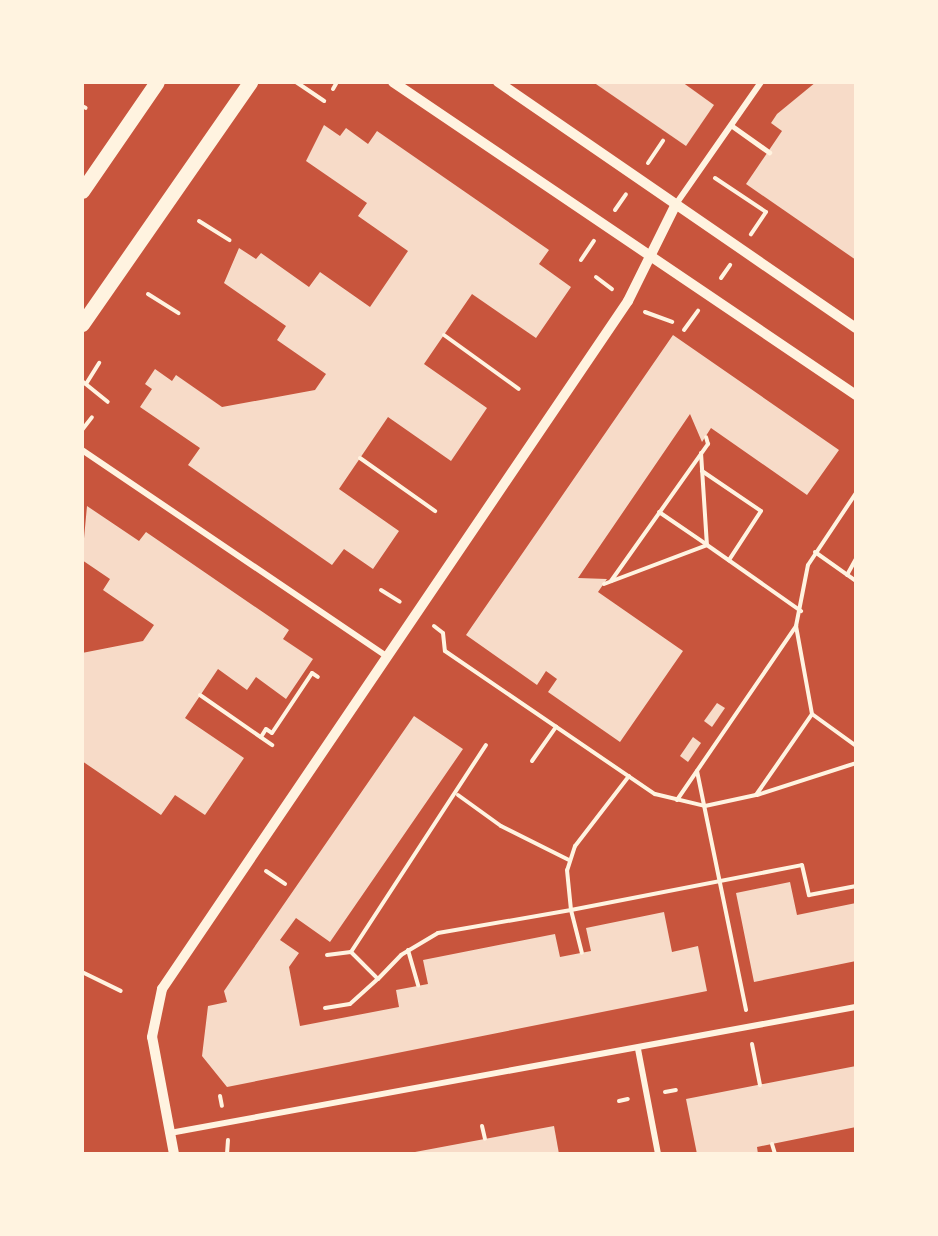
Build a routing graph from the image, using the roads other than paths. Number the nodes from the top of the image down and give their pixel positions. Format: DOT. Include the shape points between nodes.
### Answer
graph roads {
  1 [pos="156,82"];
  2 [pos="250,82"];
  3 [pos="393,82"];
  4 [pos="498,82"];
  5 [pos="760,83"];
  6 [pos="731,125"];
  7 [pos="769,152"];
  8 [pos="82,191"];
  9 [pos="676,204"];
  10 [pos="652,257"];
  11 [pos="82,324"];
  12 [pos="855,328"];
  13 [pos="855,395"];
  14 [pos="82,450"];
  15 [pos="386,656"];
  16 [pos="855,1007"];
  17 [pos="638,1049"];
  18 [pos="170,1134"];
  19 [pos="174,1154"];
  20 [pos="658,1154"];
  1 -- 8 [label="main road"];
  2 -- 11 [label="main road"];
  3 -- 10 [label="street"];
  4 -- 9 [label="street"];
  5 -- 6 [label="street"];
  6 -- 7 [label="lane"];
  6 -- 9 [label="street"];
  9 -- 10 [label="street"];
  9 -- 12 [label="street"];
  10 -- 13 [label="street"];
  10 -- 15 [label="street"];
  14 -- 15 [label="street"];
  15 -- 18 [label="street" via="162,989 152,1037"];
  16 -- 17 [label="street"];
  17 -- 18 [label="street"];
  17 -- 20 [label="street"];
  18 -- 19 [label="street"];
}
